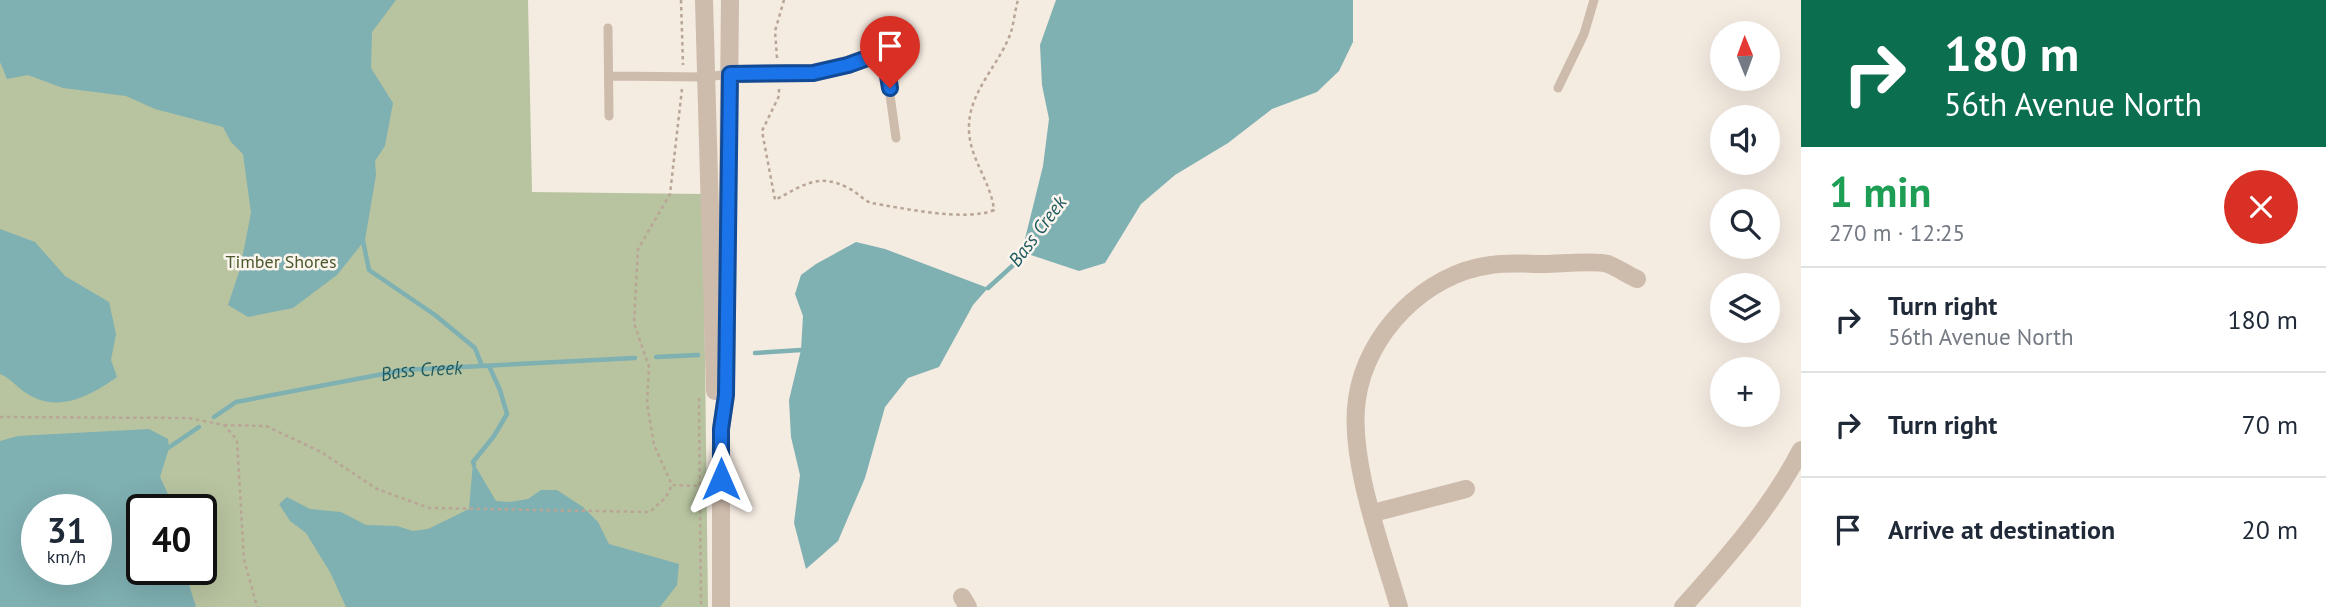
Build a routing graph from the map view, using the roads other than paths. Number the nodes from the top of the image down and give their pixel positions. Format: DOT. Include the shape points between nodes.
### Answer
graph roads {
  1 [pos="704,0"];
  2 [pos="730,0"];
  3 [pos="1594,0"];
  4 [pos="608,28"];
  5 [pos="884,52"];
  6 [pos="730,74"];
  7 [pos="609,76"];
  8 [pos="706,77"];
  9 [pos="1558,88"];
  10 [pos="609,116"];
  11 [pos="897,138"];
  12 [pos="1637,279"];
  13 [pos="721,429"];
  14 [pos="1801,450"];
  15 [pos="1466,489"];
  16 [pos="1373,513"];
  17 [pos="721,607"];
  18 [pos="1399,607"];
  19 [pos="1683,607"];
  1 -- 8 [label="street"];
  2 -- 6 [label="street"];
  3 -- 9 [label="lane" via="1584,34"];
  4 -- 7 [label="lane"];
  5 -- 6 [label="street" via="813,73"];
  5 -- 11 [label="lane"];
  6 -- 8 [label="lane"];
  6 -- 13 [label="street" via="726,395"];
  7 -- 8 [label="lane"];
  7 -- 10 [label="lane"];
  8 -- 13 [label="street" via="715,396"];
  12 -- 16 [label="street" via="1606,263 1490,265 1429,289 1400,313 1372,351 1357,398 1355,435"];
  13 -- 17 [label="street"];
  14 -- 19 [label="street" via="1757,517"];
  15 -- 16 [label="street"];
  16 -- 18 [label="street"];
}
